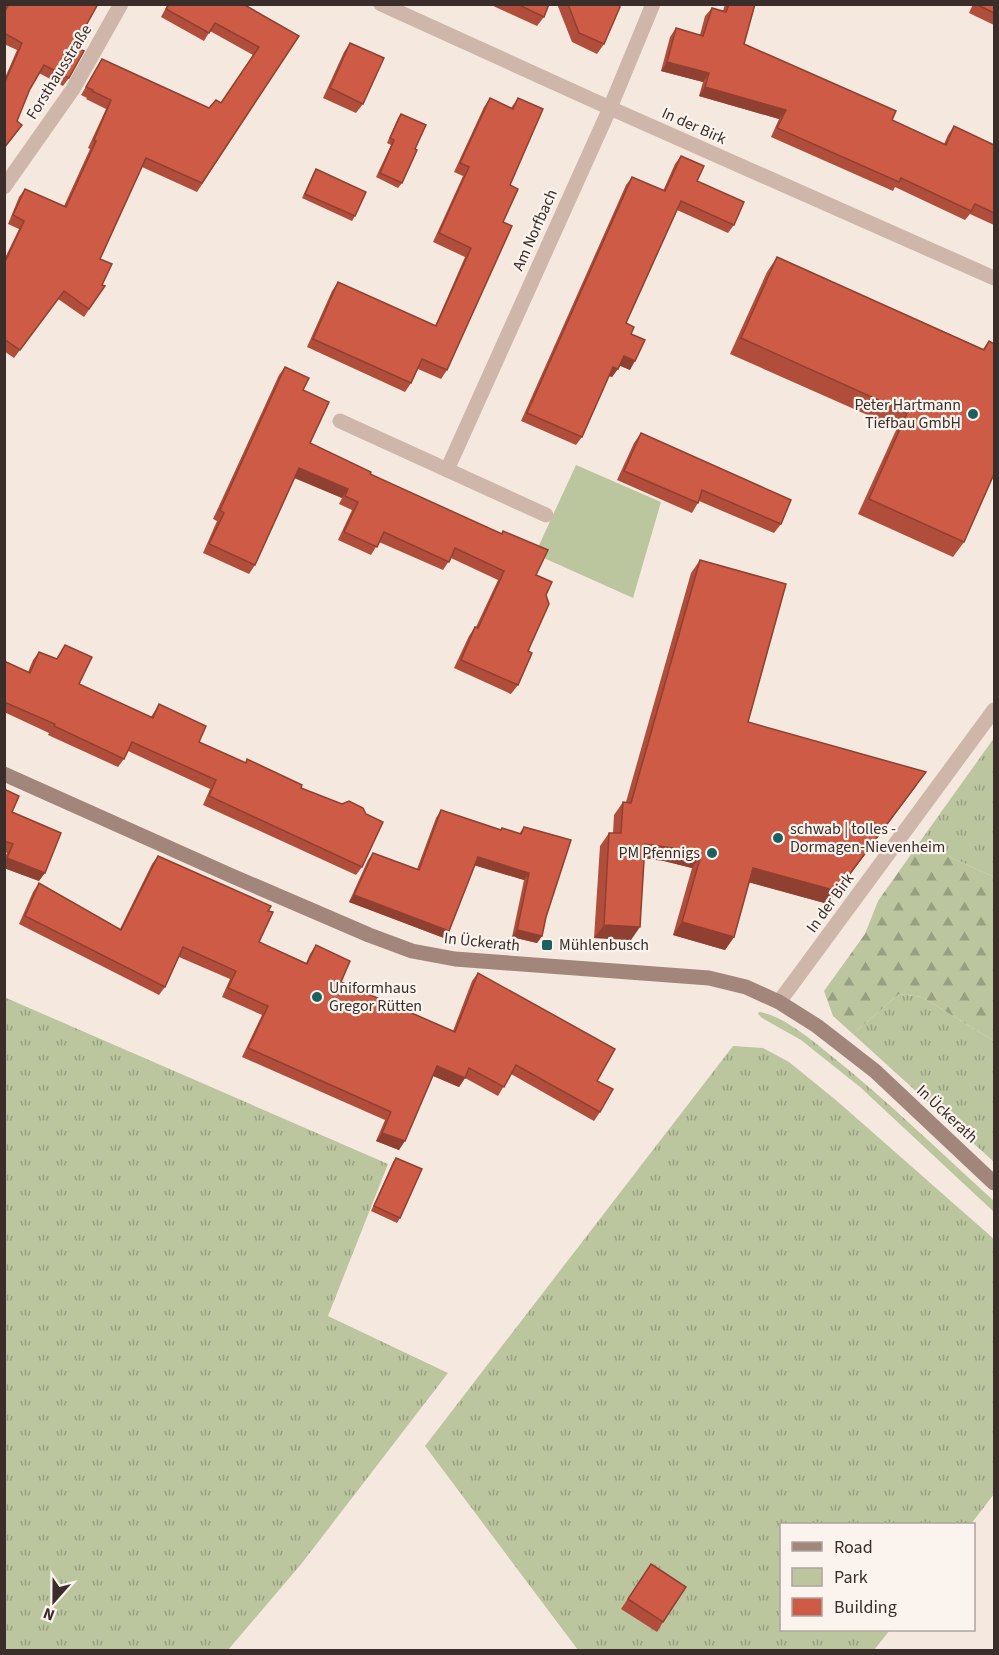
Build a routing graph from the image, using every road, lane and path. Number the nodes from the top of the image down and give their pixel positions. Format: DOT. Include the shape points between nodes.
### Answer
graph roads {
  1 [pos="121,4"];
  2 [pos="381,4"];
  3 [pos="653,4"];
  4 [pos="609,108"];
  5 [pos="4,187"];
  6 [pos="994,278"];
  7 [pos="340,421"];
  8 [pos="447,470"];
  9 [pos="546,515"];
  10 [pos="994,710"];
  11 [pos="4,774"];
  12 [pos="779,1002"];
  13 [pos="994,1183"];
  1 -- 5 [label="street, Forsthausstraße" via="73,89"];
  2 -- 4 [label="street, In der Birk"];
  3 -- 4 [label="street, Am Norfbach"];
  4 -- 6 [label="street, In der Birk"];
  4 -- 8 [label="street, Am Norfbach"];
  7 -- 8 [label="street"];
  8 -- 9 [label="street"];
  10 -- 12 [label="street, In der Birk"];
  11 -- 12 [label="main road, In Ückerath" via="243,881 412,951 455,959 709,978 746,987"];
  12 -- 13 [label="main road, In Ückerath" via="875,1071"];
}
